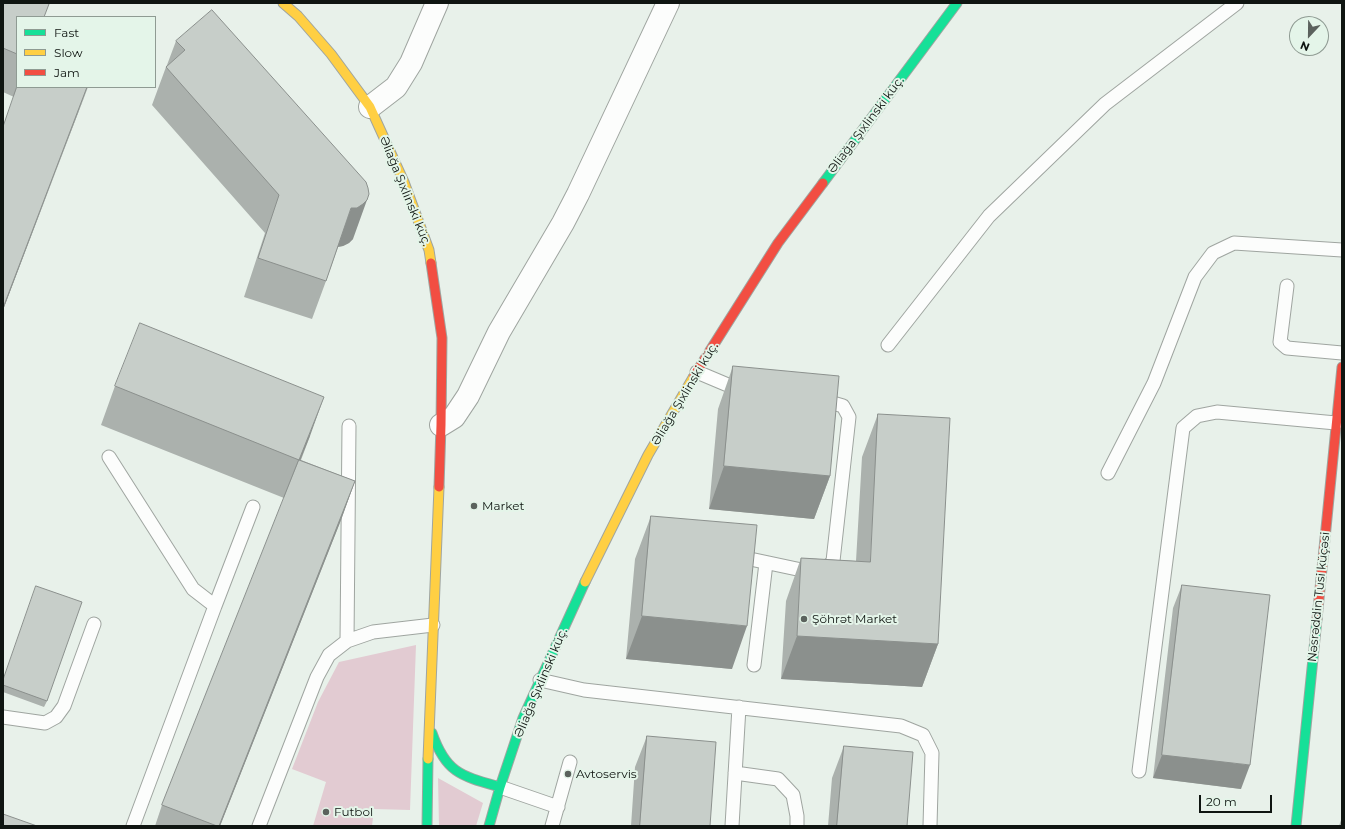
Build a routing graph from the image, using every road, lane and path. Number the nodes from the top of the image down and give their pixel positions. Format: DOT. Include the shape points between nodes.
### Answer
graph roads {
  1 [pos="282,3"];
  2 [pos="437,3"];
  3 [pos="668,3"];
  4 [pos="957,3"];
  5 [pos="1237,3"];
  6 [pos="370,107"];
  7 [pos="1342,250"];
  8 [pos="1287,286"];
  9 [pos="888,345"];
  10 [pos="1342,353"];
  11 [pos="1342,367"];
  12 [pos="698,372"];
  13 [pos="1341,381"];
  14 [pos="754,394"];
  15 [pos="804,400"];
  16 [pos="1336,423"];
  17 [pos="442,425"];
  18 [pos="349,426"];
  19 [pos="109,457"];
  20 [pos="1108,473"];
  21 [pos="253,507"];
  22 [pos="720,553"];
  23 [pos="766,563"];
  24 [pos="215,606"];
  25 [pos="94,624"];
  26 [pos="433,625"];
  27 [pos="347,641"];
  28 [pos="754,665"];
  29 [pos="540,680"];
  30 [pos="739,707"];
  31 [pos="3,717"];
  32 [pos="430,724"];
  33 [pos="570,762"];
  34 [pos="1139,771"];
  35 [pos="735,773"];
  36 [pos="500,788"];
  37 [pos="558,807"];
  38 [pos="133,826"];
  39 [pos="259,826"];
  40 [pos="427,826"];
  41 [pos="489,826"];
  42 [pos="552,826"];
  43 [pos="732,826"];
  44 [pos="797,826"];
  45 [pos="930,826"];
  46 [pos="1296,826"];
  1 -- 6 [label="main road, Əliağa Şıxlinski küç." via="298,16 331,54"];
  2 -- 6 [label="street" via="412,62 396,87"];
  3 -- 17 [label="street" via="563,223 499,332 468,396 454,417"];
  4 -- 12 [label="main road, Əliağa Şıxlinski küç." via="778,243"];
  5 -- 9 [label="lane" via="1105,104 989,216"];
  6 -- 17 [label="main road, Əliağa Şıxlinski küç." via="404,182 430,250 442,338"];
  7 -- 20 [label="lane" via="1234,243 1213,253 1195,277 1154,383"];
  8 -- 10 [label="lane" via="1280,342 1287,348"];
  11 -- 13 [label="main road, Nəsrəddin Tusi küçəsi"];
  12 -- 14 [label="lane"];
  12 -- 29 [label="main road, Əliağa Şıxlinski küç." via="648,455"];
  13 -- 16 [label="main road, Nəsrəddin Tusi küçəsi"];
  15 -- 23 [label="lane" via="826,401 843,406 849,417 833,561 826,569 811,572"];
  16 -- 34 [label="lane" via="1217,412 1197,416 1183,428"];
  16 -- 46 [label="main road, Nəsrəddin Tusi küçəsi"];
  17 -- 26 [label="main road, Əliağa Şıxlinski küç."];
  18 -- 27 [label="lane"];
  19 -- 24 [label="lane" via="193,589"];
  21 -- 24 [label="lane"];
  22 -- 23 [label="lane"];
  23 -- 28 [label="lane"];
  24 -- 38 [label="lane"];
  25 -- 31 [label="lane" via="64,706 56,717 45,724"];
  26 -- 27 [label="lane" via="373,632"];
  26 -- 32 [label="main road, Əliağa Şıxlinski küç."];
  27 -- 39 [label="lane" via="329,655 317,677"];
  29 -- 30 [label="lane" via="584,690"];
  29 -- 36 [label="main road, Əliağa Şıxlinski küç."];
  30 -- 35 [label="lane"];
  30 -- 45 [label="lane" via="901,726 923,735 932,753"];
  32 -- 36 [label="main road" via="440,754 452,768 469,778"];
  32 -- 40 [label="main road, Əliağa Şıxlinski küç."];
  33 -- 37 [label="lane"];
  35 -- 43 [label="lane"];
  35 -- 44 [label="lane" via="778,779 794,796"];
  36 -- 37 [label="lane"];
  36 -- 41 [label="main road, Əliağa Şıxlinski küç."];
  37 -- 42 [label="lane"];
}
